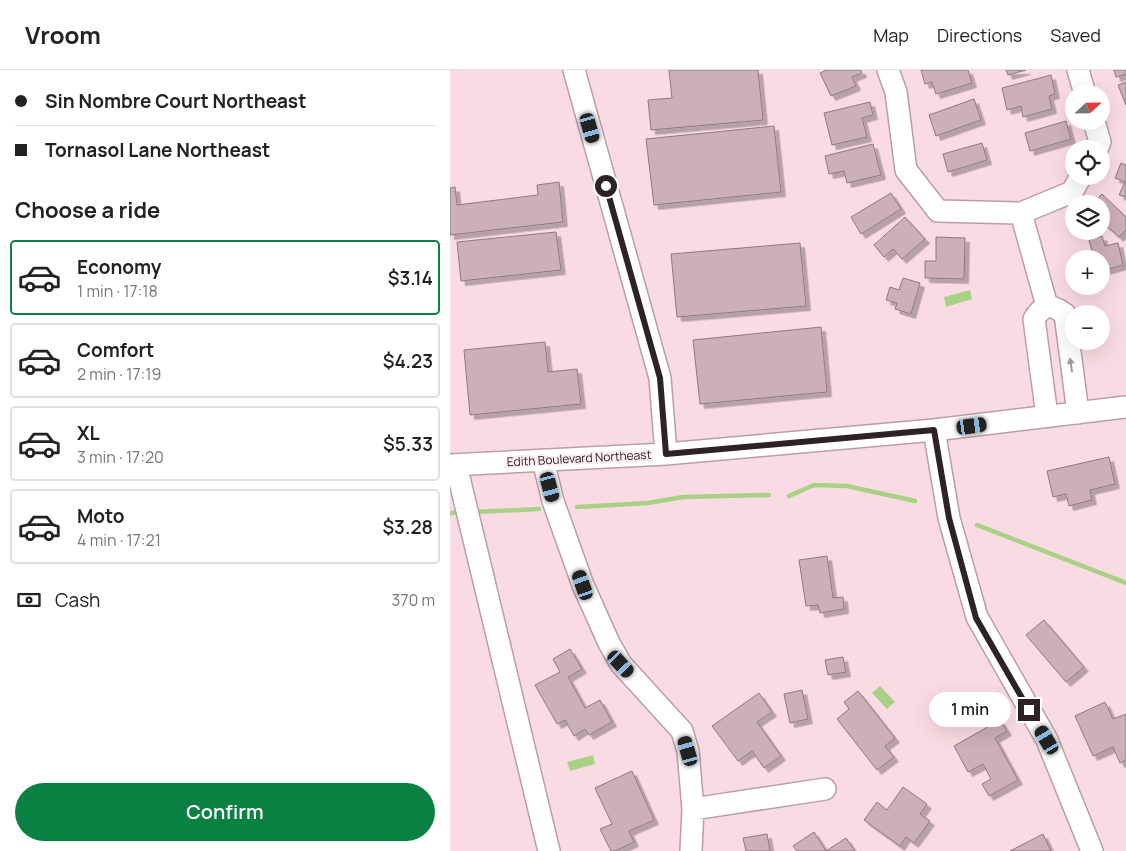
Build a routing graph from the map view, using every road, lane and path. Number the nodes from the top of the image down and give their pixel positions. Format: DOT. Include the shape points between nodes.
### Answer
graph roads {
  1 [pos="574,70"];
  2 [pos="888,70"];
  3 [pos="1078,70"];
  4 [pos="1082,85"];
  5 [pos="1076,185"];
  6 [pos="1021,213"];
  7 [pos="1047,306"];
  8 [pos="1126,407"];
  9 [pos="1078,413"];
  10 [pos="1047,416"];
  11 [pos="934,430"];
  12 [pos="666,454"];
  13 [pos="543,460"];
  14 [pos="453,465"];
  15 [pos="825,789"];
  16 [pos="693,810"];
  17 [pos="549,851"];
  18 [pos="692,851"];
  19 [pos="1092,851"];
  1 -- 12 [label="street" via="660,378"];
  2 -- 6 [label="street" via="896,92 906,170 938,212"];
  3 -- 4 [label="street"];
  5 -- 6 [label="street" via="1072,192"];
  6 -- 7 [label="street"];
  9 -- 7 [label="street, one-way" via="1065,314"];
  7 -- 10 [label="street" via="1034,319"];
  8 -- 9 [label="street, Edith Boulevard Northeast"];
  9 -- 10 [label="street, Edith Boulevard Northeast"];
  10 -- 11 [label="street, Edith Boulevard Northeast"];
  11 -- 12 [label="street, Edith Boulevard Northeast"];
  11 -- 19 [label="street" via="949,518 976,618 1047,740"];
  12 -- 13 [label="street, Edith Boulevard Northeast"];
  13 -- 14 [label="street, Edith Boulevard Northeast"];
  13 -- 16 [label="street" via="583,585 608,642 621,664 682,732 688,751"];
  14 -- 17 [label="street"];
  15 -- 16 [label="street"];
  16 -- 18 [label="street"];
}
